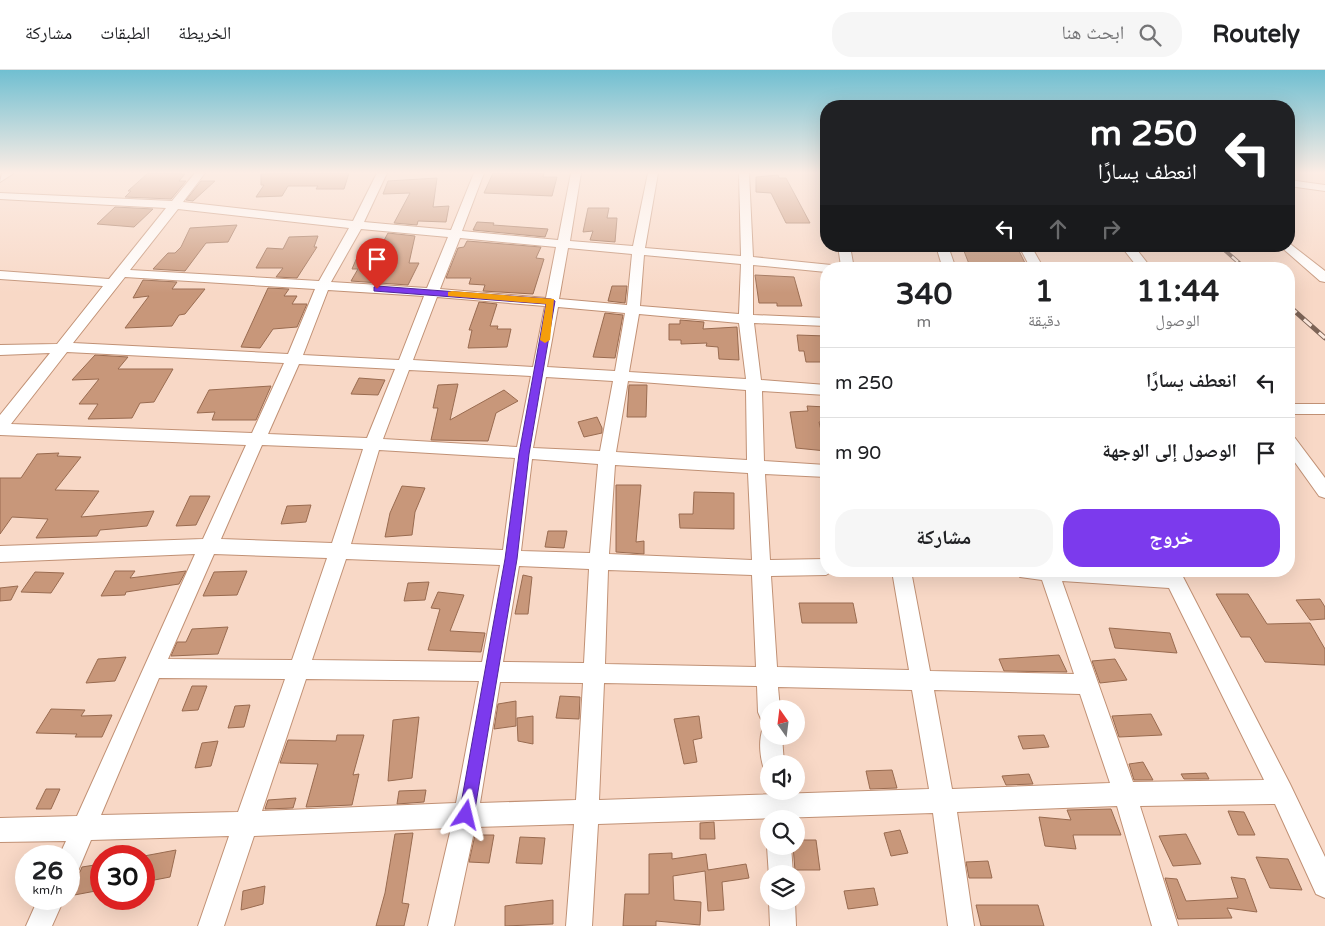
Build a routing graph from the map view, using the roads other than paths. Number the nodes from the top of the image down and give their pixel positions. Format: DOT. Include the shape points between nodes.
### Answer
graph roads {
  1 [pos="169,213"];
  2 [pos="247,213"];
  3 [pos="363,213"];
  4 [pos="464,213"];
  5 [pos="568,213"];
  6 [pos="645,213"];
  7 [pos="745,213"];
  8 [pos="357,225"];
  9 [pos="456,233"];
  10 [pos="562,244"];
  11 [pos="638,252"];
  12 [pos="1132,252"];
  13 [pos="1293,252"];
  14 [pos="747,260"];
  15 [pos="1140,262"];
  16 [pos="820,267"];
  17 [pos="0,275"];
  18 [pos="117,278"];
  19 [pos="1325,278"];
  20 [pos="323,285"];
  21 [pos="431,292"];
  22 [pos="551,301"];
  23 [pos="633,308"];
  24 [pos="746,319"];
  25 [pos="820,322"];
  26 [pos="64,348"];
  27 [pos="0,350"];
  28 [pos="294,358"];
  29 [pos="406,364"];
  30 [pos="540,372"];
  31 [pos="620,376"];
  32 [pos="754,387"];
  33 [pos="820,390"];
  34 [pos="1295,409"];
  35 [pos="1325,409"];
  36 [pos="0,428"];
  37 [pos="256,438"];
  38 [pos="373,444"];
  39 [pos="524,454"];
  40 [pos="607,458"];
  41 [pos="1296,463"];
  42 [pos="756,466"];
  43 [pos="820,471"];
  44 [pos="1325,491"];
  45 [pos="208,546"];
  46 [pos="339,552"];
  47 [pos="0,554"];
  48 [pos="511,559"];
  49 [pos="599,562"];
  50 [pos="820,567"];
  51 [pos="762,568"];
  52 [pos="902,577"];
  53 [pos="1052,577"];
  54 [pos="1173,577"];
  55 [pos="153,668"];
  56 [pos="299,668"];
  57 [pos="490,673"];
  58 [pos="593,673"];
  59 [pos="766,677"];
  60 [pos="920,679"];
  61 [pos="1086,684"];
  62 [pos="768,700"];
  63 [pos="1282,792"];
  64 [pos="1125,794"];
  65 [pos="943,801"];
  66 [pos="777,806"];
  67 [pos="588,811"];
  68 [pos="466,815"];
  69 [pos="247,824"];
  70 [pos="86,827"];
  71 [pos="0,830"];
  72 [pos="77,845"];
  73 [pos="1325,885"];
  74 [pos="46,910"];
  75 [pos="782,910"];
  76 [pos="39,926"];
  77 [pos="211,926"];
  78 [pos="441,926"];
  79 [pos="579,926"];
  80 [pos="783,926"];
  81 [pos="961,926"];
  82 [pos="1165,926"];
  1 -- 18 [label="street"];
  2 -- 8 [label="street"];
  3 -- 8 [label="street"];
  4 -- 9 [label="street"];
  5 -- 10 [label="street"];
  6 -- 11 [label="street"];
  7 -- 14 [label="street"];
  8 -- 9 [label="street"];
  8 -- 20 [label="street"];
  9 -- 10 [label="street"];
  9 -- 21 [label="street"];
  10 -- 11 [label="street"];
  10 -- 22 [label="street"];
  11 -- 14 [label="street"];
  11 -- 23 [label="street"];
  12 -- 15 [label="street"];
  13 -- 19 [label="street"];
  14 -- 16 [label="street"];
  14 -- 24 [label="street"];
  17 -- 18 [label="street"];
  18 -- 20 [label="street"];
  18 -- 26 [label="street"];
  20 -- 21 [label="street"];
  20 -- 28 [label="street"];
  21 -- 22 [label="street"];
  21 -- 29 [label="street"];
  22 -- 23 [label="street"];
  22 -- 30 [label="street"];
  23 -- 24 [label="street"];
  23 -- 31 [label="street"];
  24 -- 25 [label="street"];
  24 -- 32 [label="street"];
  26 -- 27 [label="street"];
  26 -- 28 [label="street"];
  26 -- 36 [label="street"];
  28 -- 29 [label="street"];
  28 -- 37 [label="street"];
  29 -- 30 [label="street"];
  29 -- 38 [label="street"];
  30 -- 31 [label="street"];
  30 -- 39 [label="street"];
  31 -- 32 [label="street"];
  31 -- 40 [label="street"];
  32 -- 33 [label="street"];
  32 -- 42 [label="street"];
  34 -- 35 [label="street"];
  36 -- 37 [label="street"];
  37 -- 38 [label="street"];
  37 -- 45 [label="street"];
  38 -- 39 [label="street"];
  38 -- 46 [label="street"];
  39 -- 40 [label="street"];
  39 -- 48 [label="street"];
  40 -- 42 [label="street"];
  40 -- 49 [label="street"];
  41 -- 44 [label="street"];
  42 -- 43 [label="street"];
  42 -- 51 [label="street"];
  45 -- 46 [label="street"];
  45 -- 47 [label="street"];
  45 -- 55 [label="street"];
  46 -- 48 [label="street"];
  46 -- 56 [label="street"];
  48 -- 49 [label="street"];
  48 -- 57 [label="street"];
  49 -- 51 [label="street"];
  49 -- 58 [label="street"];
  50 -- 51 [label="street"];
  51 -- 59 [label="street"];
  52 -- 60 [label="street"];
  53 -- 61 [label="street"];
  54 -- 63 [label="street"];
  55 -- 56 [label="street"];
  55 -- 70 [label="street"];
  56 -- 57 [label="street"];
  56 -- 69 [label="street"];
  57 -- 58 [label="street"];
  57 -- 68 [label="street"];
  58 -- 59 [label="street"];
  58 -- 67 [label="street"];
  59 -- 60 [label="street"];
  59 -- 62 [label="street"];
  60 -- 61 [label="street"];
  60 -- 65 [label="street"];
  61 -- 64 [label="street"];
  63 -- 64 [label="street"];
  63 -- 73 [label="street"];
  64 -- 65 [label="street"];
  64 -- 82 [label="street"];
  65 -- 66 [label="street"];
  65 -- 81 [label="street"];
  66 -- 67 [label="street"];
  67 -- 68 [label="street"];
  67 -- 79 [label="street"];
  68 -- 69 [label="street"];
  68 -- 78 [label="street"];
  69 -- 70 [label="street"];
  69 -- 77 [label="street"];
  70 -- 71 [label="street"];
  70 -- 72 [label="street"];
  74 -- 76 [label="street"];
  75 -- 80 [label="street"];
}
